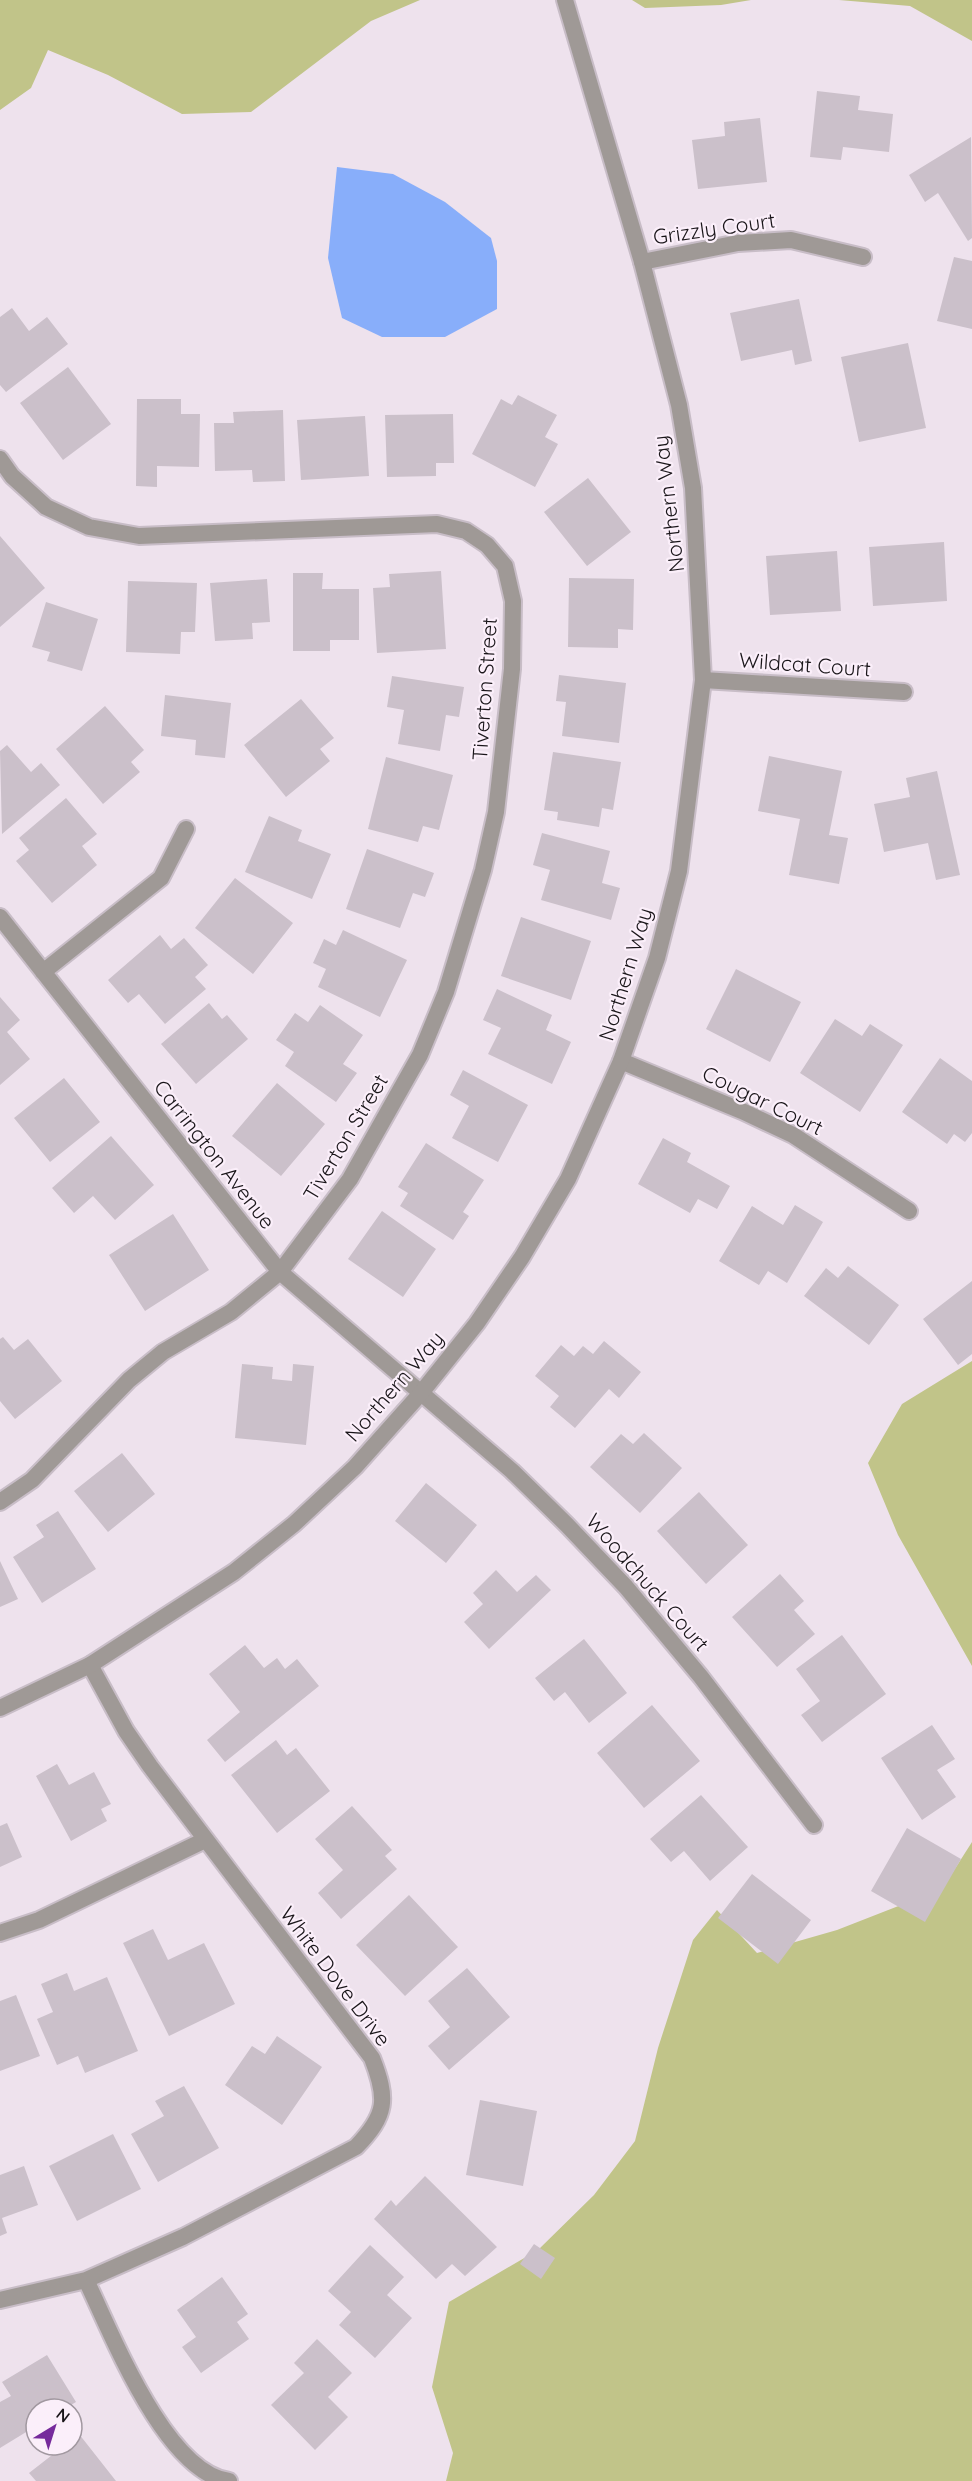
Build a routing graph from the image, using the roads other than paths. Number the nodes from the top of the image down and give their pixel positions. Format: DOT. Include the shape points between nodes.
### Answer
graph roads {
  1 [pos="565,0"];
  2 [pos="863,257"];
  3 [pos="642,262"];
  4 [pos="0,459"];
  5 [pos="704,680"];
  6 [pos="904,693"];
  7 [pos="186,829"];
  8 [pos="0,917"];
  9 [pos="43,972"];
  10 [pos="621,1061"];
  11 [pos="909,1211"];
  12 [pos="280,1272"];
  13 [pos="421,1393"];
  14 [pos="0,1502"];
  15 [pos="90,1665"];
  16 [pos="0,1708"];
  17 [pos="814,1825"];
  18 [pos="206,1840"];
  19 [pos="0,1933"];
  20 [pos="86,2280"];
  21 [pos="0,2300"];
  22 [pos="229,2481"];
  1 -- 3 [label="street, Northern Way"];
  2 -- 3 [label="street, Grizzly Court" via="791,240 738,243"];
  3 -- 5 [label="street, Northern Way" via="679,405 693,488"];
  4 -- 12 [label="street, Tiverton Street" via="45,507 89,527 139,536 437,524 466,531 487,545 505,566 513,601 512,669 496,812 446,992 420,1054 350,1179"];
  5 -- 6 [label="street, Wildcat Court"];
  5 -- 10 [label="street, Northern Way" via="679,871 657,958"];
  7 -- 9 [label="street" via="161,878"];
  8 -- 9 [label="street, Carrington Avenue"];
  9 -- 12 [label="street, Carrington Avenue"];
  10 -- 11 [label="street, Cougar Court" via="793,1136"];
  10 -- 13 [label="street, Northern Way" via="568,1179 522,1257 477,1323"];
  12 -- 13 [label="street, Carrington Avenue"];
  12 -- 14 [label="street, Tiverton Street" via="231,1312 164,1352 129,1380 32,1480"];
  13 -- 15 [label="street, Northern Way" via="355,1467 294,1524 234,1572"];
  13 -- 17 [label="street, Woodchuck Court" via="512,1471 626,1587 701,1677"];
  15 -- 16 [label="street, Northern Way"];
  15 -- 18 [label="street, White Dove Drive" via="126,1731"];
  18 -- 19 [label="street" via="39,1920"];
  18 -- 20 [label="street, White Dove Drive" via="372,2058 383,2085 382,2109 373,2130 356,2147 183,2237"];
  20 -- 21 [label="street, White Dove Drive"];
  20 -- 22 [label="street" via="145,2401 174,2444 213,2479"];
}
